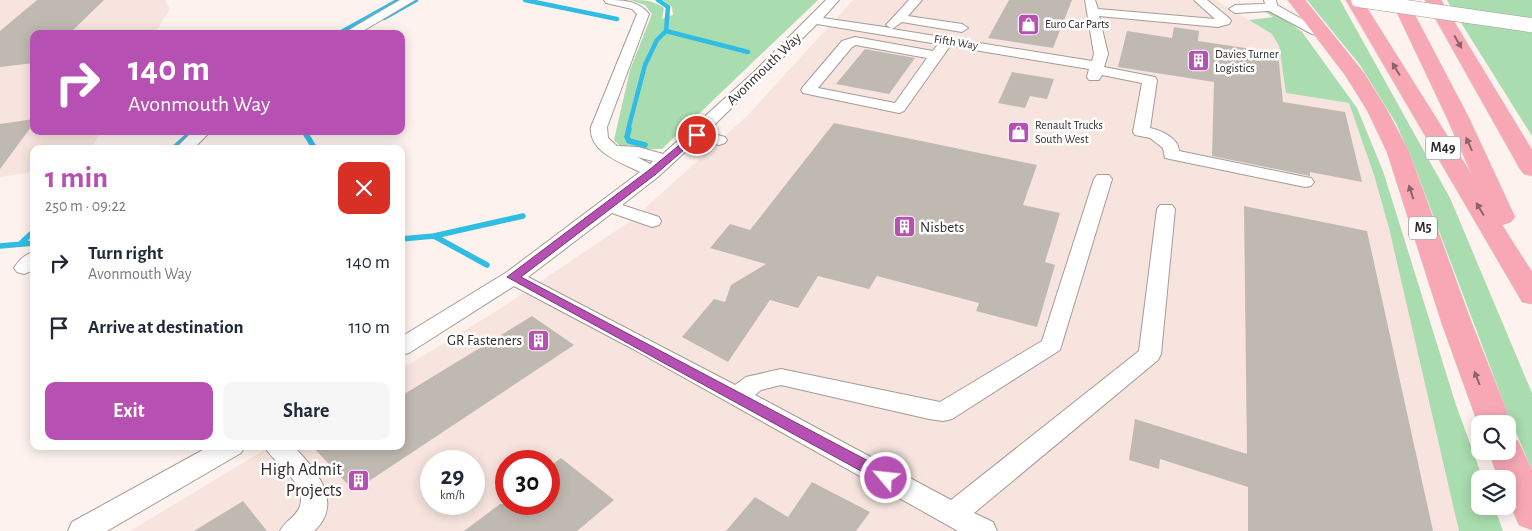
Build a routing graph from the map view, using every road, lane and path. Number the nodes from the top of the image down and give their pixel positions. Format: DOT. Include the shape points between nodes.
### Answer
graph roads {
  1 [pos="410,0"];
  2 [pos="610,0"];
  3 [pos="834,0"];
  4 [pos="916,0"];
  5 [pos="1200,0"];
  6 [pos="1296,0"];
  7 [pos="1356,0"];
  8 [pos="1399,0"];
  9 [pos="1433,0"];
  10 [pos="1276,2"];
  11 [pos="1091,6"];
  12 [pos="1235,9"];
  13 [pos="899,18"];
  14 [pos="815,20"];
  15 [pos="1531,25"];
  16 [pos="962,28"];
  17 [pos="355,30"];
  18 [pos="886,32"];
  19 [pos="1324,37"];
  20 [pos="947,41"];
  21 [pos="936,56"];
  22 [pos="1096,71"];
  23 [pos="199,135"];
  24 [pos="697,135"];
  25 [pos="719,140"];
  26 [pos="187,145"];
  27 [pos="613,151"];
  28 [pos="667,160"];
  29 [pos="1532,169"];
  30 [pos="653,172"];
  31 [pos="1103,179"];
  32 [pos="1305,182"];
  33 [pos="608,206"];
  34 [pos="1166,209"];
  35 [pos="652,221"];
  36 [pos="513,277"];
  37 [pos="1532,284"];
  38 [pos="1532,295"];
  39 [pos="405,344"];
  40 [pos="737,396"];
  41 [pos="1492,415"];
  42 [pos="225,450"];
  43 [pos="280,450"];
  44 [pos="1510,460"];
  45 [pos="953,514"];
  46 [pos="1532,514"];
  47 [pos="82,531"];
  48 [pos="294,531"];
  49 [pos="983,531"];
  1 -- 17 [label="street"];
  2 -- 27 [label="street" via="636,6 643,14 599,126 601,142"];
  3 -- 14 [label="street, Avonmouth Way"];
  4 -- 13 [label="street"];
  5 -- 11 [label="street" via="1225,21"];
  6 -- 19 [label="highway, M5"];
  7 -- 15 [label="street, bridge"];
  38 -- 7 [label="highway, M49, one-way"];
  37 -- 8 [label="highway, one-way" via="1458,118"];
  9 -- 29 [label="highway, one-way"];
  10 -- 12 [label="street"];
  10 -- 19 [label="highway"];
  11 -- 22 [label="street" via="1101,54"];
  13 -- 16 [label="street"];
  13 -- 18 [label="street"];
  14 -- 18 [label="street, Fifth Way"];
  14 -- 24 [label="street, Avonmouth Way"];
  18 -- 20 [label="street, Fifth Way"];
  41 -- 19 [label="highway, M5, one-way" via="1398,152 1377,110"];
  20 -- 21 [label="street"];
  20 -- 22 [label="street, Fifth Way"];
  21 -- 21 [label="street" via="899,108 808,90 847,44 856,41"];
  22 -- 32 [label="street, Fifth Way" via="1150,80 1141,132 1155,134 1170,146 1171,154"];
  23 -- 26 [label="street"];
  24 -- 25 [label="street"];
  24 -- 28 [label="street, Avonmouth Way"];
  27 -- 28 [label="street" via="638,152"];
  27 -- 30 [label="street"];
  28 -- 30 [label="street, Avonmouth Way"];
  30 -- 33 [label="street, Avonmouth Way"];
  31 -- 40 [label="street" via="1052,345 954,406 943,412 928,410 781,377 754,383"];
  33 -- 35 [label="street"];
  33 -- 36 [label="street, Avonmouth Way"];
  34 -- 45 [label="street" via="1150,354"];
  36 -- 39 [label="street, Avonmouth Way"];
  36 -- 40 [label="street"];
  40 -- 45 [label="street"];
  42 -- 47 [label="street"];
  43 -- 48 [label="street" via="307,477 312,488 313,511"];
  44 -- 46 [label="highway"];
  45 -- 49 [label="street"];
}
